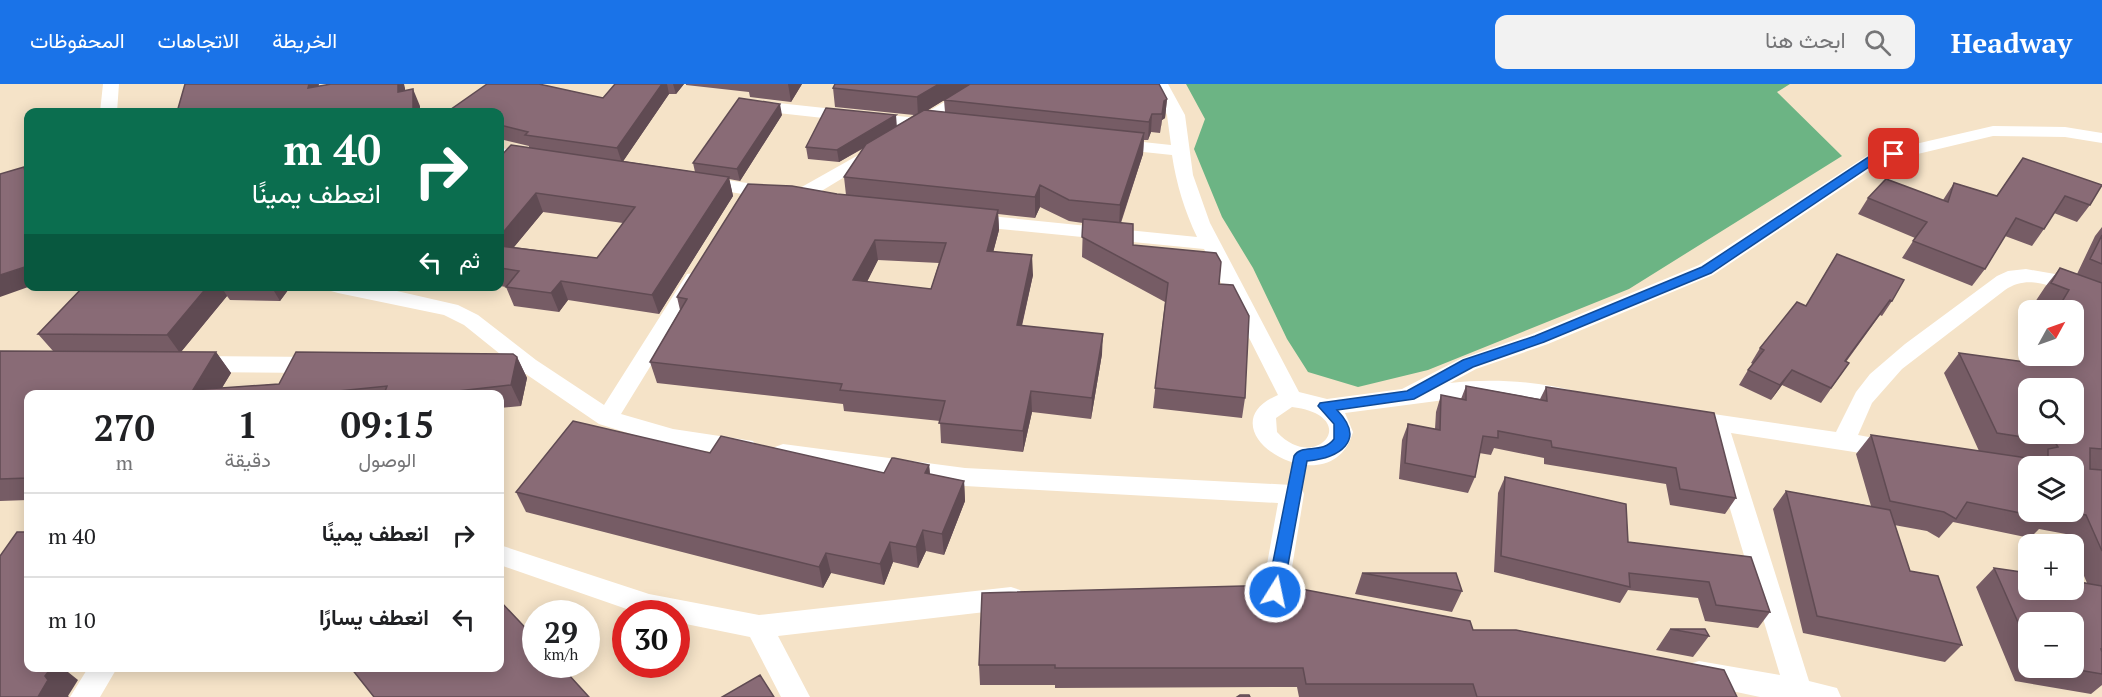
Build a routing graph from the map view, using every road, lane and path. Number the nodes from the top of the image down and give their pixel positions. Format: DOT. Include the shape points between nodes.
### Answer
graph roads {
  1 [pos="111,84"];
  2 [pos="987,84"];
  3 [pos="1160,84"];
  4 [pos="746,104"];
  5 [pos="109,108"];
  6 [pos="919,124"];
  7 [pos="955,128"];
  8 [pos="2102,138"];
  9 [pos="1098,142"];
  10 [pos="1181,151"];
  11 [pos="509,154"];
  12 [pos="553,160"];
  13 [pos="680,179"];
  14 [pos="749,190"];
  15 [pos="798,197"];
  16 [pos="819,202"];
  17 [pos="737,209"];
  18 [pos="948,217"];
  19 [pos="1210,244"];
  20 [pos="707,258"];
  21 [pos="367,291"];
  22 [pos="2102,302"];
  23 [pos="174,364"];
  24 [pos="301,365"];
  25 [pos="337,365"];
  26 [pos="492,365"];
  27 [pos="528,365"];
  28 [pos="288,385"];
  29 [pos="1410,395"];
  30 [pos="1291,399"];
  31 [pos="1594,403"];
  32 [pos="1325,406"];
  33 [pos="1660,414"];
  34 [pos="607,417"];
  35 [pos="1716,423"];
  36 [pos="1844,441"];
  37 [pos="1913,452"];
  38 [pos="1301,456"];
  39 [pos="1292,494"];
  40 [pos="504,556"];
  41 [pos="1275,594"];
  42 [pos="1038,598"];
  43 [pos="759,627"];
  44 [pos="1671,668"];
  45 [pos="100,672"];
  46 [pos="1799,693"];
  47 [pos="84,697"];
  48 [pos="796,697"];
  49 [pos="1827,697"];
  1 -- 5 [label="street"];
  2 -- 6 [label="street"];
  3 -- 10 [label="street" via="1176,115"];
  4 -- 6 [label="street"];
  6 -- 7 [label="street"];
  6 -- 15 [label="street"];
  8 -- 29 [label="street" via="2065,132 1993,131 1874,159 1706,270 1540,339 1468,364"];
  9 -- 10 [label="street"];
  10 -- 19 [label="street" via="1184,175"];
  11 -- 12 [label="street"];
  13 -- 14 [label="street"];
  14 -- 15 [label="street"];
  14 -- 17 [label="street"];
  15 -- 16 [label="street"];
  18 -- 19 [label="street"];
  19 -- 30 [label="street"];
  20 -- 34 [label="street"];
  21 -- 27 [label="street" via="451,310"];
  22 -- 36 [label="street" via="2041,278 2013,276 1900,358 1864,395"];
  23 -- 24 [label="street"];
  24 -- 25 [label="street"];
  24 -- 28 [label="street"];
  26 -- 27 [label="street"];
  27 -- 34 [label="street"];
  29 -- 31 [label="street" via="1475,388 1531,392"];
  29 -- 32 [label="street"];
  30 -- 32 [label="street"];
  30 -- 38 [label="street" via="1268,410 1263,421 1273,443"];
  32 -- 38 [label="street" via="1341,422 1341,441 1326,454"];
  33 -- 35 [label="street"];
  34 -- 39 [label="street" via="673,438 965,477"];
  35 -- 36 [label="street"];
  35 -- 46 [label="street"];
  36 -- 37 [label="street"];
  38 -- 39 [label="street"];
  39 -- 41 [label="street"];
  40 -- 43 [label="street" via="649,605"];
  42 -- 43 [label="street" via="991,599"];
  43 -- 48 [label="street"];
  44 -- 46 [label="street"];
  45 -- 47 [label="street"];
  46 -- 49 [label="street"];
}
